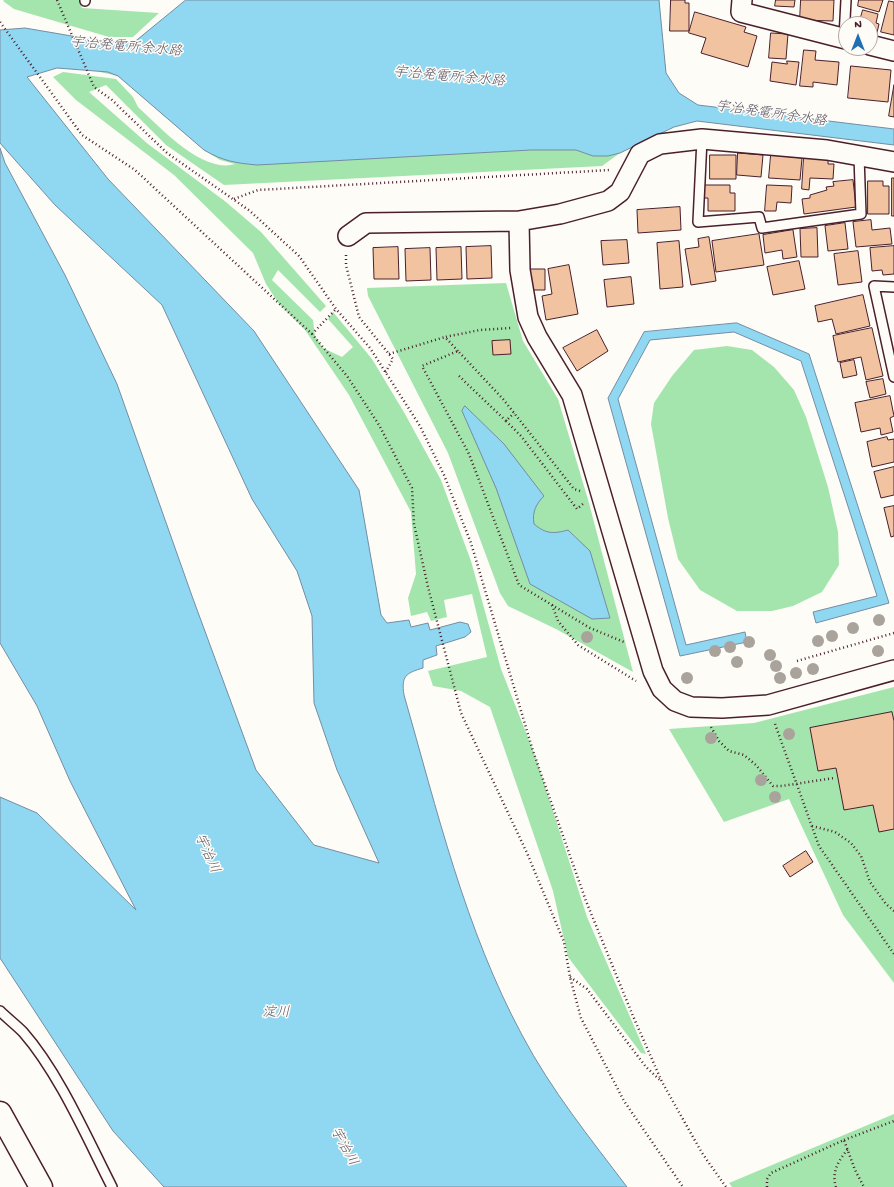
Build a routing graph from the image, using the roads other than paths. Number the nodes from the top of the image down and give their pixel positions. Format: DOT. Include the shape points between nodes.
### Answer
graph roads {
  1 [pos="742,0"];
  2 [pos="846,0"];
  3 [pos="846,16"];
  4 [pos="838,36"];
  5 [pos="878,47"];
  6 [pos="894,51"];
  7 [pos="702,140"];
  8 [pos="860,156"];
  9 [pos="894,162"];
  10 [pos="519,221"];
  11 [pos="348,236"];
  12 [pos="894,287"];
  13 [pos="893,371"];
  14 [pos="894,670"];
  15 [pos="0,1012"];
  16 [pos="0,1113"];
  17 [pos="40,1187"];
  18 [pos="112,1187"];
  1 -- 4 [label="street" via="741,12"];
  2 -- 3 [label="lane"];
  5 -- 6 [label="street"];
  7 -- 8 [label="street" via="827,150"];
  7 -- 8 [label="lane" via="698,222 758,217 762,228 861,214"];
  7 -- 10 [label="street" via="660,144 640,154 620,192 608,201 560,214"];
  8 -- 9 [label="street"];
  10 -- 11 [label="street" via="366,223"];
  10 -- 14 [label="street" via="520,270 528,317 572,395 653,671 662,689 675,701 691,707 768,705"];
  12 -- 13 [label="lane" via="874,286"];
  15 -- 18 [label="lane" via="22,1031 36,1050 64,1094"];
  16 -- 17 [label="main road"];
}
